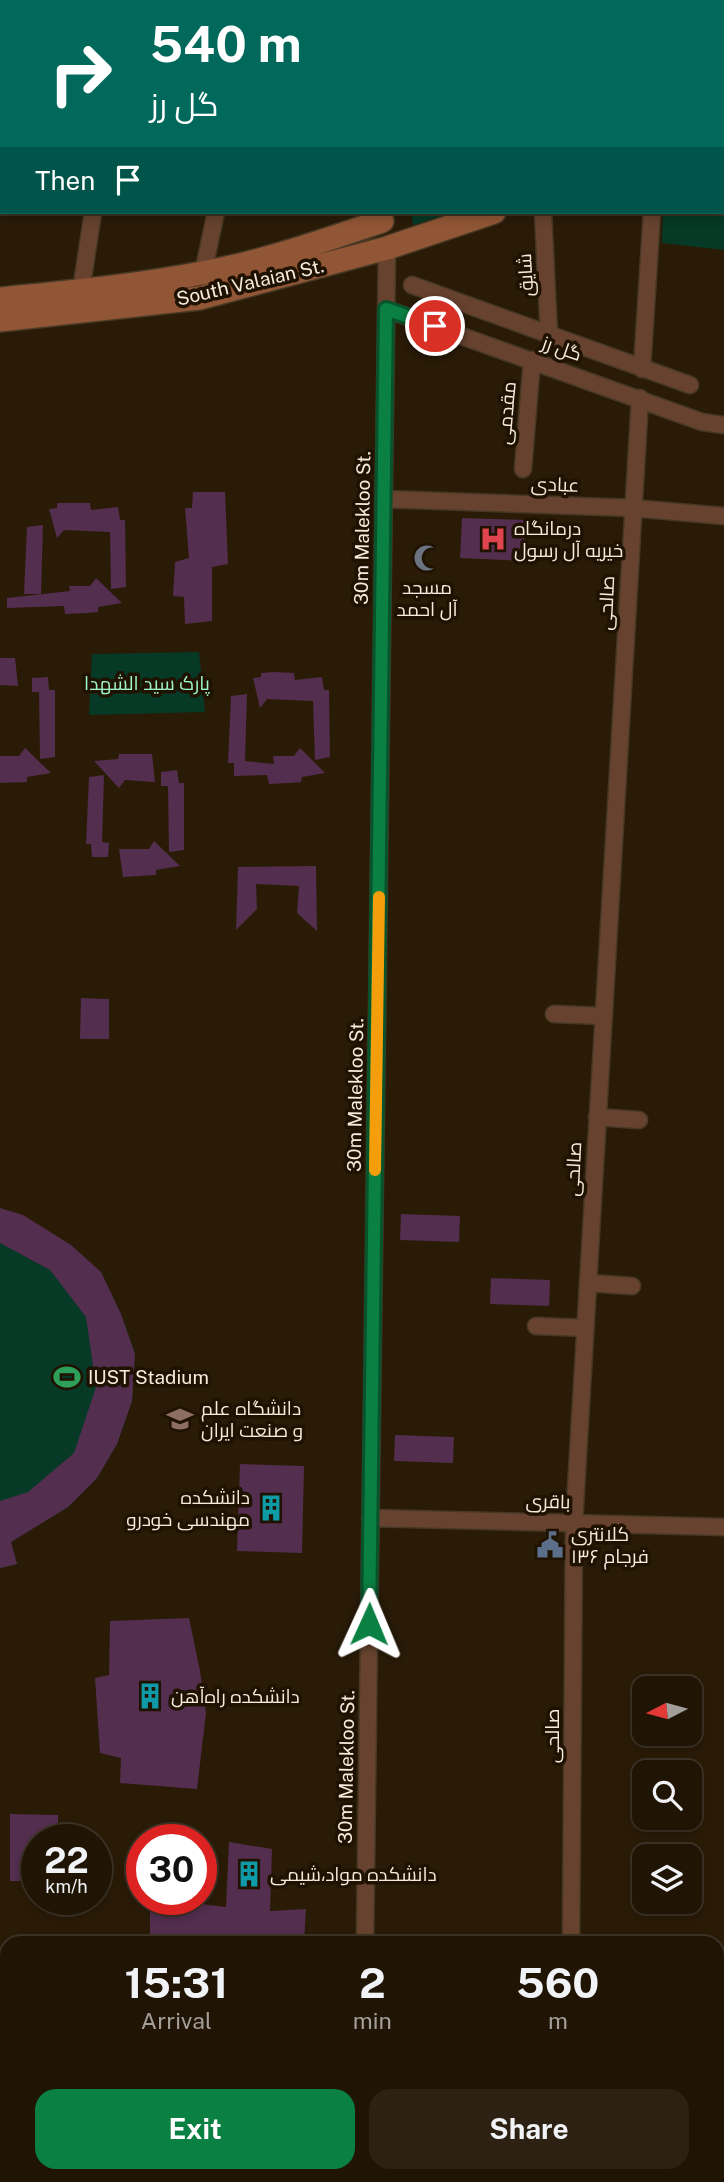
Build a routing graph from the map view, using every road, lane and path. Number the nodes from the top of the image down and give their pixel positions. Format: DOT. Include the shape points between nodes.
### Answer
graph roads {
  1 [pos="93,214"];
  2 [pos="216,214"];
  3 [pos="486,214"];
  4 [pos="542,214"];
  5 [pos="652,214"];
  6 [pos="383,215"];
  7 [pos="387,248"];
  8 [pos="204,273"];
  9 [pos="412,285"];
  10 [pos="81,291"];
  11 [pos="200,298"];
  12 [pos="0,299"];
  13 [pos="386,309"];
  14 [pos="0,320"];
  15 [pos="549,336"];
  16 [pos="531,360"];
  17 [pos="642,369"];
  18 [pos="690,385"];
  19 [pos="640,398"];
  20 [pos="724,425"];
  21 [pos="523,469"];
  22 [pos="384,499"];
  23 [pos="632,508"];
  24 [pos="724,516"];
  25 [pos="554,1014"];
  26 [pos="603,1016"];
  27 [pos="597,1117"];
  28 [pos="639,1120"];
  29 [pos="587,1283"];
  30 [pos="632,1286"];
  31 [pos="536,1326"];
  32 [pos="585,1328"];
  33 [pos="370,1518"];
  34 [pos="574,1523"];
  35 [pos="724,1527"];
  36 [pos="365,1936"];
  37 [pos="571,1936"];
  1 -- 10 [label="street"];
  2 -- 8 [label="street"];
  3 -- 7 [label="main road, South Valaian St."];
  4 -- 15 [label="street, شایق"];
  5 -- 17 [label="street"];
  6 -- 8 [label="main road, South Valaian St." via="310,246"];
  7 -- 11 [label="main road, South Valaian St."];
  7 -- 13 [label="street, 30m Malekloo St."];
  8 -- 10 [label="main road, South Valaian St."];
  8 -- 11 [label="main road"];
  9 -- 15 [label="street, گل رز"];
  10 -- 12 [label="main road, South Valaian St."];
  11 -- 14 [label="main road, South Valaian St."];
  13 -- 16 [label="street, گل رز"];
  13 -- 22 [label="street, 30m Malekloo St."];
  15 -- 17 [label="street, گل رز"];
  16 -- 19 [label="street, گل رز"];
  16 -- 21 [label="street, مقدمی"];
  17 -- 18 [label="street, گل رز"];
  19 -- 20 [label="street, گل رز" via="702,422"];
  19 -- 23 [label="street, صالحی"];
  22 -- 23 [label="street, عبادی"];
  22 -- 33 [label="street, 30m Malekloo St."];
  23 -- 24 [label="street, عبادی"];
  23 -- 26 [label="street, صالحی"];
  25 -- 26 [label="street"];
  26 -- 27 [label="street, صالحی"];
  27 -- 28 [label="street"];
  27 -- 29 [label="street, صالحی"];
  29 -- 30 [label="street"];
  29 -- 32 [label="street, صالحی"];
  31 -- 32 [label="street"];
  32 -- 34 [label="street, صالحی"];
  33 -- 34 [label="street, باقری"];
  33 -- 36 [label="street, 30m Malekloo St."];
  34 -- 35 [label="street, باقری"];
  34 -- 37 [label="street, صالحی"];
}
